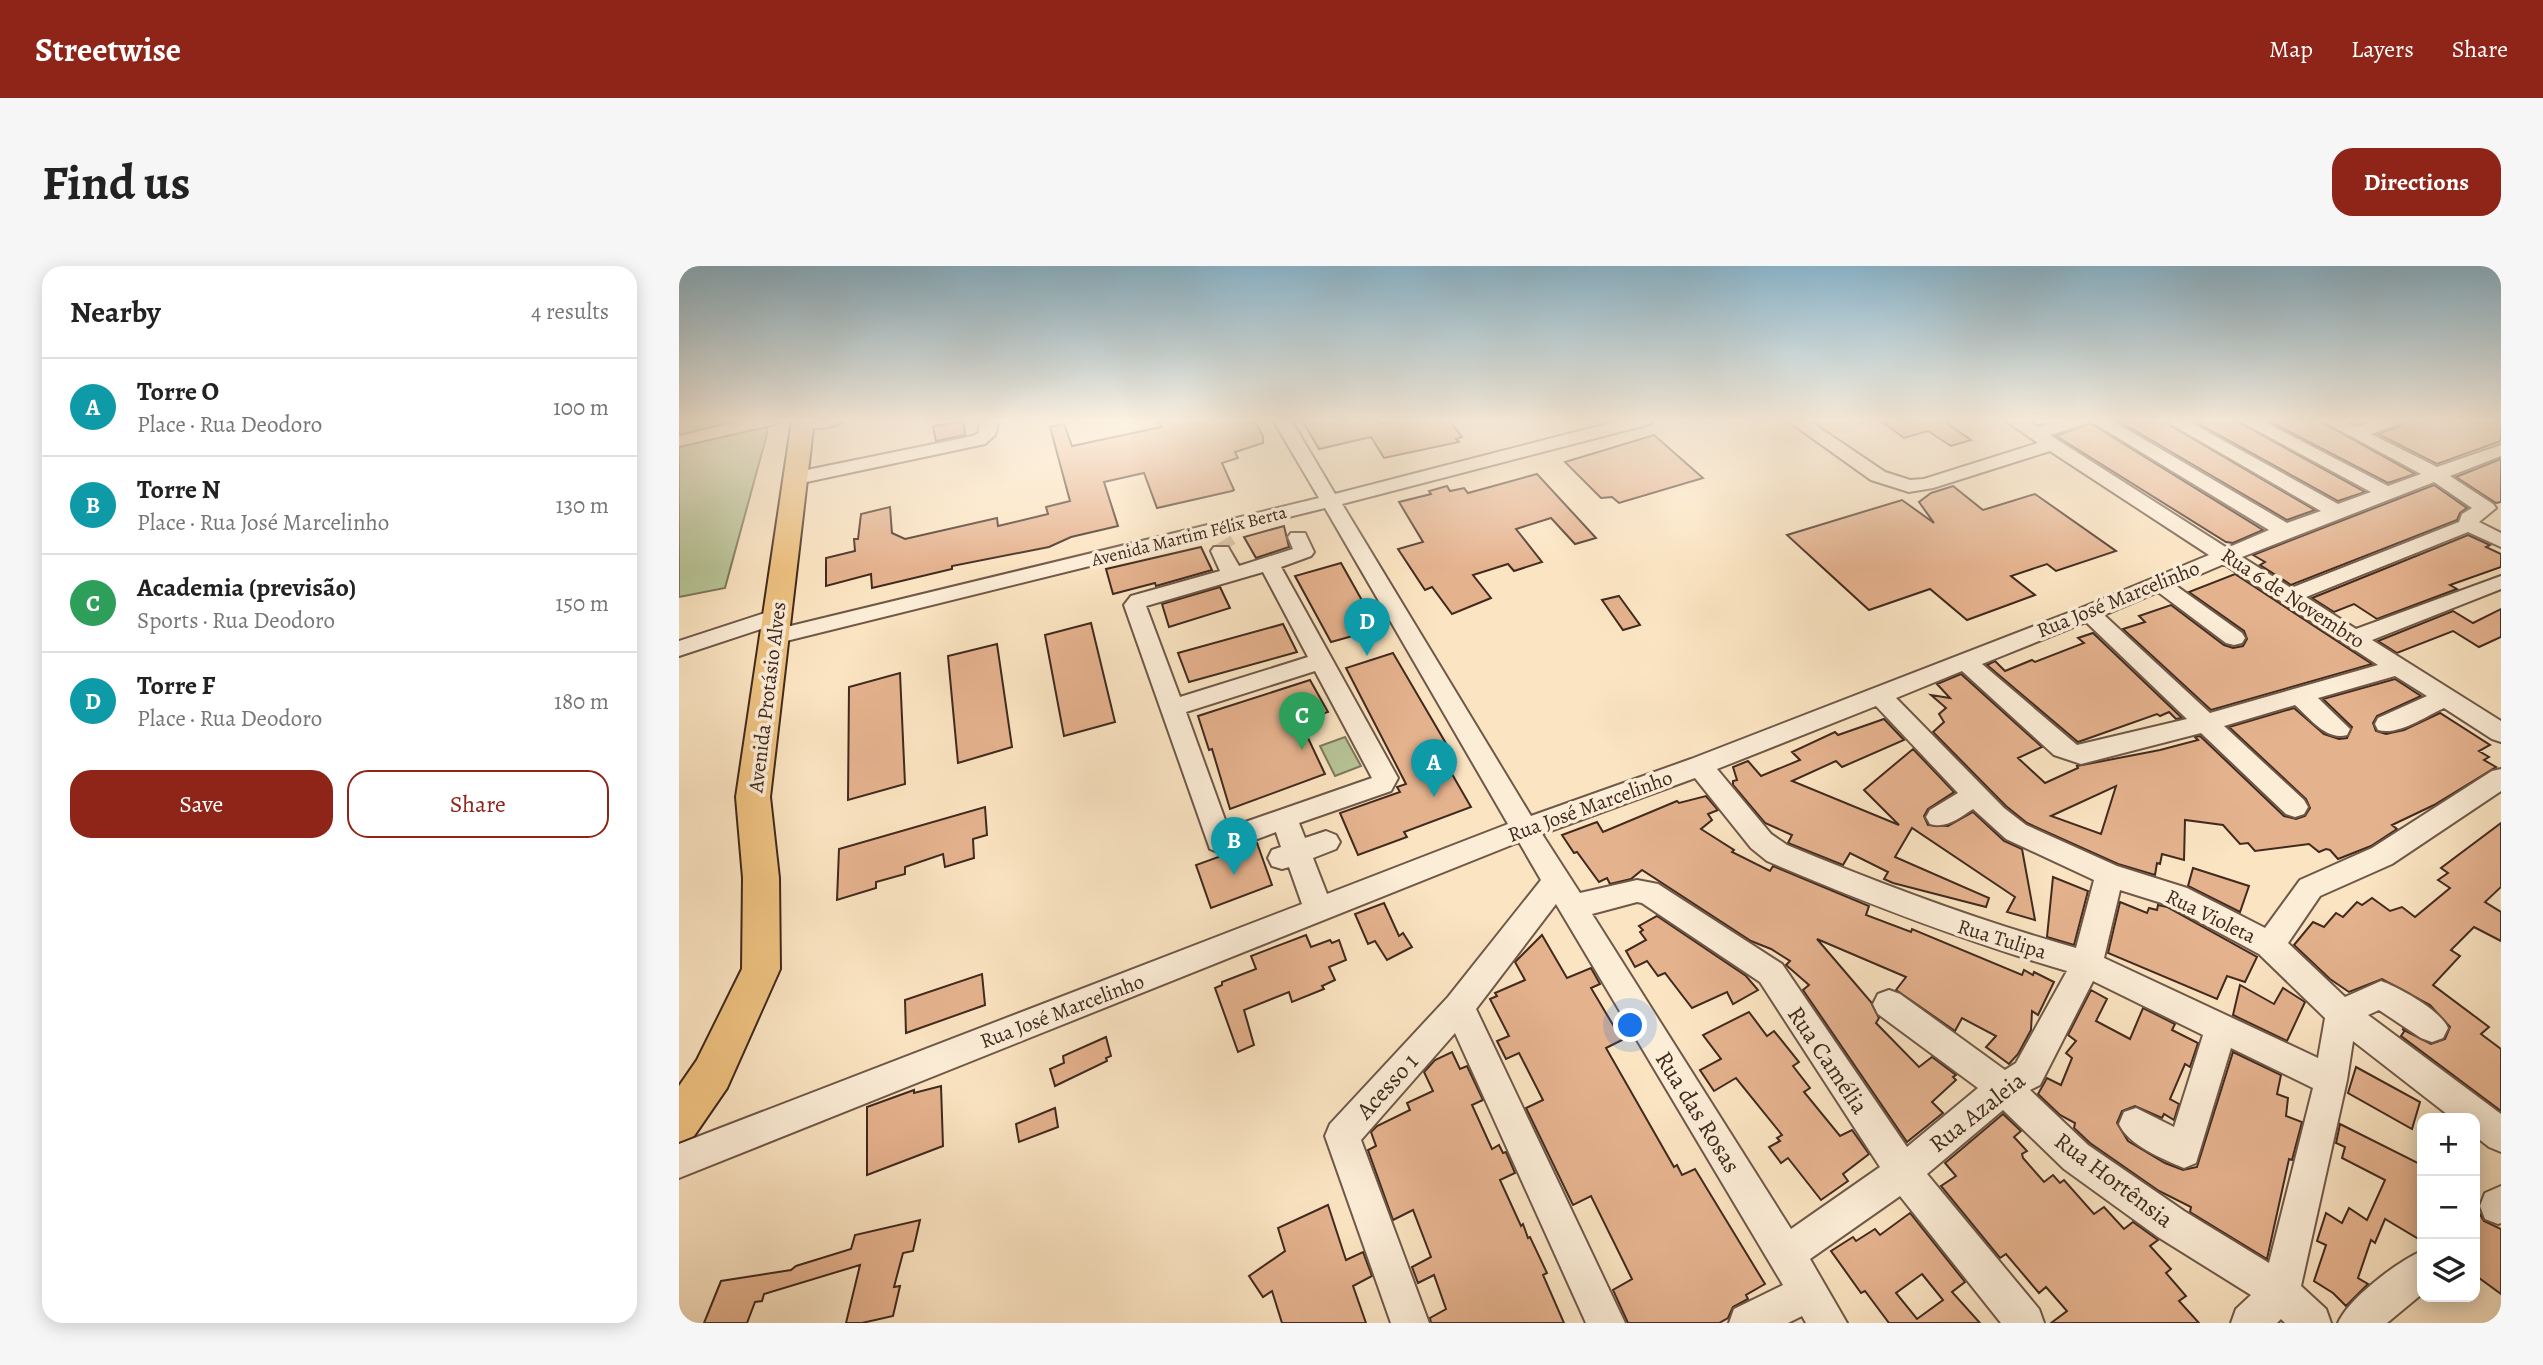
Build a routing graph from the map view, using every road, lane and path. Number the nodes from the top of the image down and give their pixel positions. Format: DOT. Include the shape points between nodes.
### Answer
graph roads {
  1 [pos="798,469"];
  2 [pos="839,469"];
  3 [pos="1312,469"];
  4 [pos="1453,469"];
  5 [pos="1868,469"];
  6 [pos="1974,469"];
  7 [pos="2091,469"];
  8 [pos="2181,469"];
  9 [pos="2261,469"];
  10 [pos="2342,469"];
  11 [pos="2427,469"];
  12 [pos="2449,469"];
  13 [pos="2436,474"];
  14 [pos="797,478"];
  15 [pos="2386,492"];
  16 [pos="1331,501"];
  17 [pos="2337,512"];
  18 [pos="2469,525"];
  19 [pos="2285,531"];
  20 [pos="1298,537"];
  21 [pos="1222,541"];
  22 [pos="2501,541"];
  23 [pos="2226,555"];
  24 [pos="1269,564"];
  25 [pos="1235,573"];
  26 [pos="2159,583"];
  27 [pos="2498,585"];
  28 [pos="2290,596"];
  29 [pos="2089,612"];
  30 [pos="776,626"];
  31 [pos="2234,638"];
  32 [pos="2355,638"];
  33 [pos="679,649"];
  34 [pos="1964,660"];
  35 [pos="1321,661"];
  36 [pos="2399,667"];
  37 [pos="1879,695"];
  38 [pos="2300,696"];
  39 [pos="2447,697"];
  40 [pos="1172,708"];
  41 [pos="2205,723"];
  42 [pos="2387,724"];
  43 [pos="2338,729"];
  44 [pos="2501,733"];
  45 [pos="1700,766"];
  46 [pos="2501,778"];
  47 [pos="1976,794"];
  48 [pos="2295,807"];
  49 [pos="1939,817"];
  50 [pos="1276,821"];
  51 [pos="1525,829"];
  52 [pos="1326,842"];
  53 [pos="1290,855"];
  54 [pos="2109,875"];
  55 [pos="1565,894"];
  56 [pos="1311,913"];
  57 [pos="2270,945"];
  58 [pos="2087,964"];
  59 [pos="1889,1004"];
  60 [pos="1459,1007"];
  61 [pos="2341,1013"];
  62 [pos="2221,1028"];
  63 [pos="2432,1028"];
  64 [pos="2331,1080"];
  65 [pos="2004,1088"];
  66 [pos="679,1121"];
  67 [pos="2136,1124"];
  68 [pos="2501,1135"];
  69 [pos="679,1161"];
  70 [pos="1903,1172"];
  71 [pos="1786,1254"];
  72 [pos="2417,1274"];
  73 [pos="2281,1292"];
  74 [pos="1819,1307"];
  75 [pos="1410,1323"];
  76 [pos="1606,1323"];
  77 [pos="1748,1323"];
  78 [pos="2025,1323"];
  79 [pos="2250,1323"];
  80 [pos="2312,1323"];
  81 [pos="2357,1323"];
  1 -- 14 [label="main road, Avenida Protásio Alves"];
  2 -- 14 [label="street"];
  3 -- 16 [label="street, Rua das Rosas"];
  4 -- 16 [label="street, Avenida Martim Félix Berta"];
  5 -- 6 [label="street" via="1909,486"];
  7 -- 23 [label="street, Rua 6 de Novembro"];
  8 -- 19 [label="street"];
  9 -- 17 [label="street"];
  10 -- 15 [label="street"];
  11 -- 13 [label="street"];
  12 -- 13 [label="street, Rua José Marcelinho"];
  13 -- 15 [label="street, Rua José Marcelinho"];
  13 -- 18 [label="street" via="2459,494 2486,508 2469,519"];
  14 -- 30 [label="main road, Avenida Protásio Alves"];
  15 -- 17 [label="street, Rua José Marcelinho"];
  16 -- 21 [label="street, Avenida Martim Félix Berta"];
  16 -- 51 [label="street, Rua das Rosas"];
  17 -- 19 [label="street, Rua José Marcelinho"];
  18 -- 22 [label="street"];
  18 -- 28 [label="street"];
  19 -- 23 [label="street, Rua José Marcelinho"];
  20 -- 24 [label="street" via="1304,552"];
  21 -- 25 [label="street"];
  21 -- 30 [label="street, Avenida Martim Félix Berta" via="1195,536"];
  23 -- 26 [label="street, Rua José Marcelinho"];
  23 -- 28 [label="street, Rua 6 de Novembro"];
  24 -- 25 [label="street"];
  24 -- 35 [label="street"];
  25 -- 40 [label="street" via="1136,603"];
  26 -- 29 [label="street, Rua José Marcelinho"];
  26 -- 31 [label="street"];
  27 -- 32 [label="street"];
  28 -- 32 [label="street, Rua 6 de Novembro"];
  29 -- 34 [label="street, Rua José Marcelinho"];
  29 -- 41 [label="street"];
  30 -- 33 [label="street"];
  30 -- 66 [label="main road, Avenida Protásio Alves" via="753,797 761,878 761,969 712,1074"];
  32 -- 36 [label="street, Rua 6 de Novembro"];
  34 -- 37 [label="street, Rua José Marcelinho"];
  34 -- 41 [label="street" via="2072,754"];
  35 -- 40 [label="street"];
  35 -- 50 [label="street" via="1385,782"];
  36 -- 38 [label="street"];
  36 -- 39 [label="street, Rua 6 de Novembro"];
  37 -- 45 [label="street, Rua José Marcelinho"];
  37 -- 47 [label="street, Rua Violeta"];
  38 -- 41 [label="street"];
  38 -- 43 [label="street"];
  39 -- 42 [label="street"];
  39 -- 44 [label="street, Rua 6 de Novembro"];
  40 -- 50 [label="street" via="1220,842"];
  41 -- 48 [label="street"];
  45 -- 51 [label="street, Rua José Marcelinho"];
  45 -- 58 [label="street, Rua Tulipa" via="1761,841 1777,853 1893,902"];
  46 -- 57 [label="street" via="2382,856 2310,888"];
  47 -- 49 [label="street"];
  47 -- 54 [label="street, Rua Violeta" via="2016,832"];
  50 -- 53 [label="street"];
  51 -- 55 [label="street, Rua das Rosas"];
  51 -- 56 [label="street, Rua José Marcelinho"];
  52 -- 53 [label="street"];
  53 -- 56 [label="street"];
  54 -- 57 [label="street, Rua Violeta" via="2177,896"];
  54 -- 58 [label="street, Rua Azaleia"];
  55 -- 60 [label="street, Acesso 1"];
  55 -- 70 [label="street, Rua Camélia" via="1648,892 1764,966"];
  55 -- 71 [label="street, Rua das Rosas"];
  56 -- 69 [label="street, Rua José Marcelinho"];
  57 -- 61 [label="street, Rua Violeta"];
  58 -- 62 [label="street, Rua Tulipa"];
  58 -- 65 [label="street, Rua Azaleia" via="2032,1068"];
  59 -- 65 [label="street, Rua Hortênsia"];
  60 -- 75 [label="street, Acesso 1" via="1342,1136"];
  60 -- 76 [label="street"];
  61 -- 63 [label="street" via="2381,995"];
  61 -- 64 [label="street"];
  61 -- 68 [label="street, Rua Violeta"];
  62 -- 64 [label="street, Rua Tulipa"];
  62 -- 67 [label="street" via="2184,1151"];
  64 -- 73 [label="street"];
  65 -- 70 [label="street, Rua Azaleia"];
  65 -- 73 [label="street, Rua Hortênsia" via="2076,1157 2171,1224"];
  70 -- 71 [label="street, Rua Azaleia"];
  70 -- 78 [label="street, Rua Camélia"];
  71 -- 74 [label="street, Rua das Rosas"];
  72 -- 81 [label="street"];
  73 -- 79 [label="street"];
  73 -- 80 [label="street, Rua Hortênsia"];
  74 -- 77 [label="street"];
}
